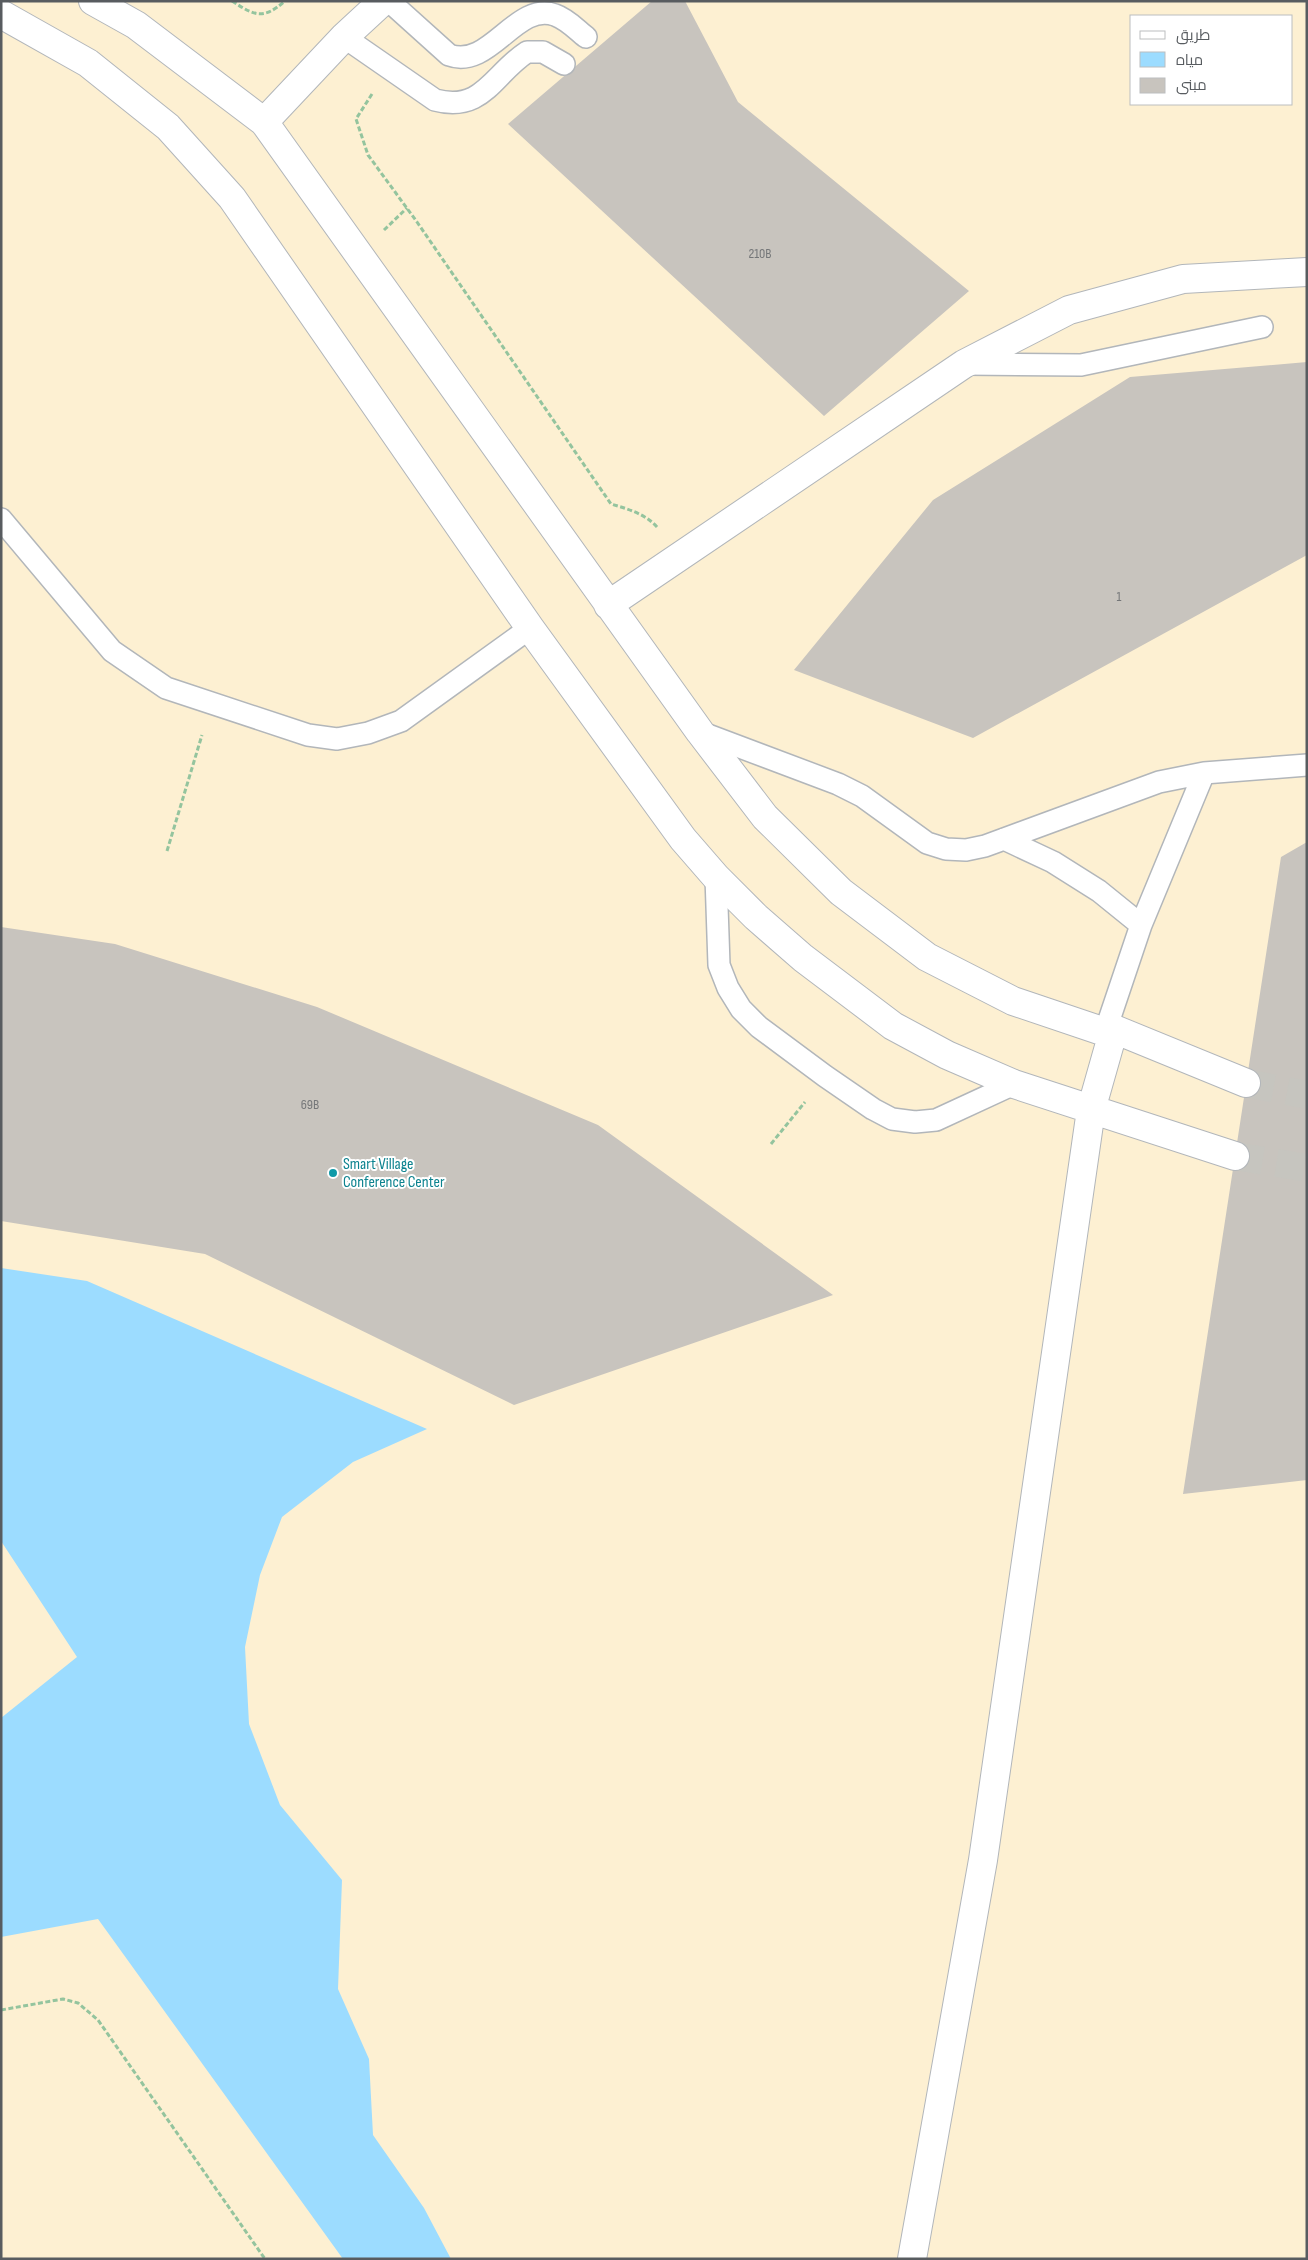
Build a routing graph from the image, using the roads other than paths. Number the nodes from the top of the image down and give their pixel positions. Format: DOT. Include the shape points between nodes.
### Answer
graph roads {
  1 [pos="93,1"];
  2 [pos="383,1"];
  3 [pos="389,1"];
  4 [pos="1,14"];
  5 [pos="344,37"];
  6 [pos="586,38"];
  7 [pos="564,64"];
  8 [pos="264,122"];
  9 [pos="1307,272"];
  10 [pos="1262,327"];
  11 [pos="964,364"];
  12 [pos="1,519"];
  13 [pos="608,605"];
  14 [pos="530,628"];
  15 [pos="700,732"];
  16 [pos="1307,764"];
  17 [pos="1204,773"];
  18 [pos="1004,839"];
  19 [pos="716,877"];
  20 [pos="1141,925"];
  21 [pos="1110,1031"];
  22 [pos="1246,1083"];
  23 [pos="1014,1084"];
  24 [pos="1091,1110"];
  25 [pos="1235,1156"];
  26 [pos="912,2259"];
  1 -- 8 [label="street" via="136,25"];
  2 -- 5 [label="street"];
  3 -- 6 [label="lane" via="456,58 477,54 525,20 544,13 564,19"];
  4 -- 14 [label="street" via="88,63 168,127 232,198"];
  5 -- 7 [label="lane" via="434,100 447,103 473,99 485,92 527,52 543,52"];
  5 -- 8 [label="street"];
  8 -- 13 [label="street"];
  9 -- 11 [label="street" via="1174,281 1069,310"];
  10 -- 11 [label="lane" via="1081,365"];
  11 -- 13 [label="street"];
  12 -- 14 [label="lane" via="112,651 166,688 308,735 338,739 401,721"];
  13 -- 15 [label="street"];
  14 -- 19 [label="street" via="683,839"];
  15 -- 18 [label="lane" via="838,784 862,796 927,843 946,849 966,850"];
  15 -- 21 [label="street" via="765,817 841,892 919,951 1013,1001"];
  16 -- 17 [label="lane"];
  17 -- 18 [label="lane" via="1159,782"];
  17 -- 20 [label="lane"];
  18 -- 20 [label="lane" via="1053,862 1099,891"];
  19 -- 23 [label="street" via="756,918 803,958 893,1026 947,1055"];
  19 -- 23 [label="lane" via="719,964 728,988 741,1009 759,1027 825,1076 892,1119 915,1122 936,1120"];
  20 -- 21 [label="lane"];
  21 -- 22 [label="street"];
  21 -- 24 [label="street"];
  23 -- 24 [label="street"];
  24 -- 25 [label="street"];
  24 -- 26 [label="street" via="983,1860"];
}
